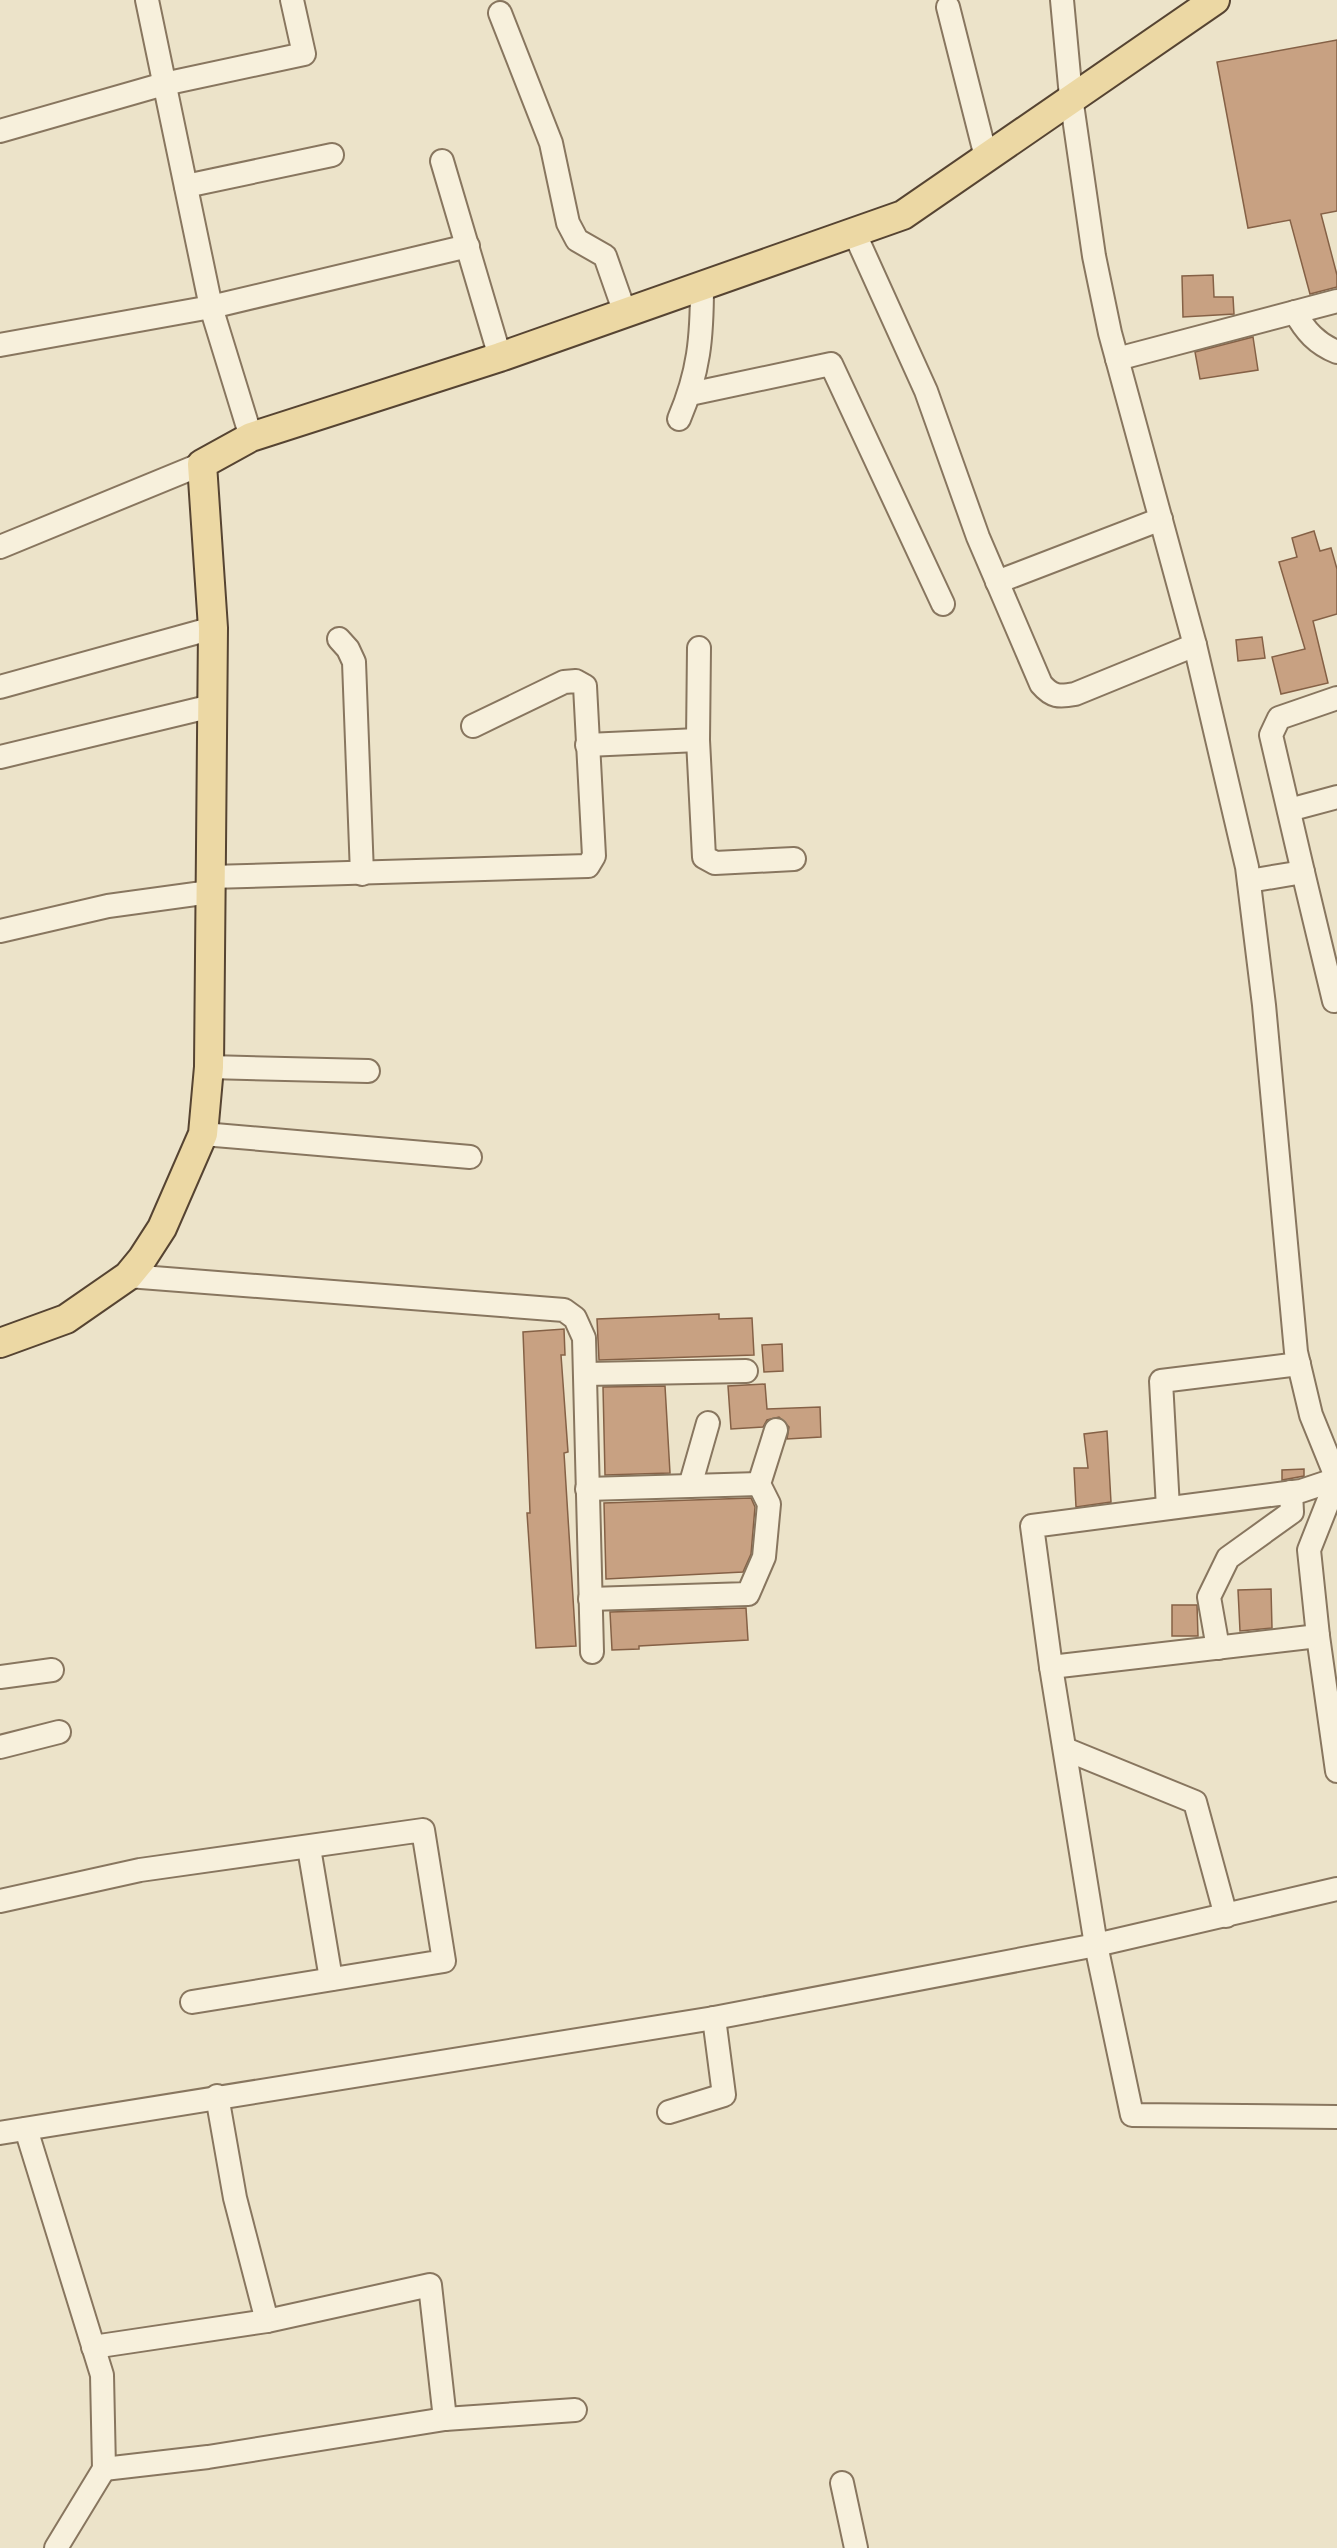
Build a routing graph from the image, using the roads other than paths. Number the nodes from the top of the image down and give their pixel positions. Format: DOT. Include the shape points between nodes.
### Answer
graph roads {
  1 [pos="147,0"];
  2 [pos="292,0"];
  3 [pos="1062,0"];
  4 [pos="1215,0"];
  5 [pos="948,7"];
  6 [pos="500,13"];
  7 [pos="164,84"];
  8 [pos="1071,97"];
  9 [pos="0,132"];
  10 [pos="332,155"];
  11 [pos="986,157"];
  12 [pos="442,161"];
  13 [pos="186,186"];
  14 [pos="854,232"];
  15 [pos="468,246"];
  16 [pos="702,286"];
  17 [pos="1337,301"];
  18 [pos="211,307"];
  19 [pos="1295,312"];
  20 [pos="625,313"];
  21 [pos="0,345"];
  22 [pos="1337,352"];
  23 [pos="500,357"];
  24 [pos="1118,359"];
  25 [pos="690,394"];
  26 [pos="679,419"];
  27 [pos="250,437"];
  28 [pos="202,465"];
  29 [pos="1161,519"];
  30 [pos="1,543"];
  31 [pos="997,582"];
  32 [pos="943,603"];
  33 [pos="213,628"];
  34 [pos="339,639"];
  35 [pos="1195,645"];
  36 [pos="699,648"];
  37 [pos="0,687"];
  38 [pos="1337,698"];
  39 [pos="212,706"];
  40 [pos="473,726"];
  41 [pos="698,740"];
  42 [pos="587,746"];
  43 [pos="0,757"];
  44 [pos="1337,797"];
  45 [pos="1289,810"];
  46 [pos="794,859"];
  47 [pos="1303,872"];
  48 [pos="362,874"];
  49 [pos="1249,881"];
  50 [pos="210,884"];
  51 [pos="0,931"];
  52 [pos="1336,1007"];
  53 [pos="209,1067"];
  54 [pos="368,1071"];
  55 [pos="203,1134"];
  56 [pos="470,1157"];
  57 [pos="128,1276"];
  58 [pos="0,1343"];
  59 [pos="1299,1364"];
  60 [pos="746,1371"];
  61 [pos="585,1374"];
  62 [pos="708,1423"];
  63 [pos="776,1430"];
  64 [pos="1337,1479"];
  65 [pos="759,1484"];
  66 [pos="690,1486"];
  67 [pos="587,1489"];
  68 [pos="1291,1492"];
  69 [pos="1168,1508"];
  70 [pos="590,1599"];
  71 [pos="1318,1636"];
  72 [pos="1218,1648"];
  73 [pos="592,1652"];
  74 [pos="1051,1667"];
  75 [pos="52,1670"];
  76 [pos="0,1677"];
  77 [pos="59,1732"];
  78 [pos="0,1747"];
  79 [pos="1065,1749"];
  80 [pos="1337,1772"];
  81 [pos="309,1848"];
  82 [pos="1337,1889"];
  83 [pos="0,1901"];
  84 [pos="1226,1916"];
  85 [pos="1096,1945"];
  86 [pos="331,1979"];
  87 [pos="192,2002"];
  88 [pos="714,2018"];
  89 [pos="217,2096"];
  90 [pos="669,2112"];
  91 [pos="1337,2117"];
  92 [pos="26,2128"];
  93 [pos="0,2133"];
  94 [pos="267,2321"];
  95 [pos="93,2347"];
  96 [pos="574,2410"];
  97 [pos="445,2419"];
  98 [pos="105,2469"];
  99 [pos="842,2483"];
  100 [pos="56,2548"];
  101 [pos="856,2548"];
  1 -- 7 [label="street"];
  2 -- 7 [label="street" via="304,54"];
  3 -- 8 [label="street"];
  4 -- 8 [label="main road"];
  5 -- 11 [label="street"];
  6 -- 20 [label="street" via="551,143 568,223 577,240 605,256"];
  7 -- 9 [label="street"];
  7 -- 13 [label="street"];
  8 -- 11 [label="main road"];
  8 -- 24 [label="street" via="1094,256"];
  10 -- 13 [label="street"];
  11 -- 14 [label="main road" via="903,215"];
  12 -- 15 [label="street"];
  13 -- 18 [label="street"];
  14 -- 16 [label="main road"];
  14 -- 31 [label="street" via="926,391"];
  15 -- 18 [label="street"];
  15 -- 23 [label="street"];
  16 -- 20 [label="main road"];
  16 -- 25 [label="street" via="702,334"];
  17 -- 19 [label="street"];
  18 -- 21 [label="street"];
  18 -- 27 [label="street"];
  19 -- 22 [label="street" via="1304,329"];
  19 -- 24 [label="street"];
  20 -- 23 [label="main road"];
  23 -- 27 [label="main road"];
  24 -- 29 [label="street"];
  25 -- 26 [label="street"];
  25 -- 32 [label="street" via="831,364"];
  27 -- 28 [label="main road"];
  28 -- 30 [label="street"];
  28 -- 33 [label="main road"];
  29 -- 31 [label="street"];
  29 -- 35 [label="street"];
  31 -- 35 [label="street" via="1041,684 1058,697 1075,694"];
  33 -- 37 [label="street"];
  33 -- 39 [label="main road"];
  34 -- 48 [label="street" via="354,662"];
  35 -- 49 [label="street"];
  36 -- 41 [label="street"];
  38 -- 45 [label="street" via="1279,718 1271,735"];
  39 -- 43 [label="street"];
  39 -- 50 [label="main road"];
  40 -- 42 [label="street" via="564,681 576,681 585,686"];
  41 -- 42 [label="street"];
  41 -- 46 [label="street" via="704,857 715,863"];
  42 -- 48 [label="street" via="594,856 588,866"];
  44 -- 45 [label="street"];
  45 -- 47 [label="street"];
  47 -- 49 [label="street"];
  47 -- 52 [label="street"];
  48 -- 50 [label="street"];
  49 -- 59 [label="street"];
  50 -- 51 [label="street"];
  50 -- 53 [label="main road"];
  53 -- 54 [label="street"];
  53 -- 55 [label="main road"];
  55 -- 56 [label="street"];
  55 -- 57 [label="main road" via="162,1228"];
  57 -- 58 [label="main road" via="66,1318"];
  57 -- 61 [label="street" via="564,1310 575,1318 584,1338"];
  59 -- 64 [label="street" via="1311,1415"];
  59 -- 69 [label="street" via="1161,1381"];
  60 -- 61 [label="street"];
  61 -- 67 [label="street"];
  62 -- 66 [label="street"];
  63 -- 65 [label="street"];
  64 -- 68 [label="street"];
  64 -- 71 [label="street" via="1309,1550"];
  65 -- 66 [label="street"];
  65 -- 70 [label="street" via="769,1504 764,1557 748,1594"];
  66 -- 67 [label="street"];
  67 -- 70 [label="street"];
  68 -- 69 [label="street"];
  68 -- 72 [label="street" via="1292,1512 1228,1558 1209,1597"];
  69 -- 74 [label="street" via="1032,1526"];
  70 -- 73 [label="street"];
  71 -- 72 [label="street"];
  71 -- 80 [label="street"];
  72 -- 74 [label="street"];
  74 -- 79 [label="street"];
  75 -- 76 [label="street"];
  77 -- 78 [label="street"];
  79 -- 84 [label="street" via="1195,1802"];
  79 -- 85 [label="street"];
  81 -- 83 [label="street" via="140,1870"];
  81 -- 86 [label="street"];
  81 -- 86 [label="street" via="423,1830 444,1961"];
  82 -- 84 [label="street"];
  84 -- 85 [label="street"];
  85 -- 88 [label="street"];
  85 -- 91 [label="street" via="1132,2115"];
  86 -- 87 [label="street"];
  88 -- 89 [label="street"];
  88 -- 90 [label="street" via="724,2095"];
  89 -- 92 [label="street"];
  89 -- 94 [label="street" via="235,2198"];
  92 -- 93 [label="street"];
  92 -- 95 [label="street"];
  94 -- 95 [label="street"];
  94 -- 97 [label="street" via="430,2285"];
  95 -- 98 [label="street" via="102,2375"];
  96 -- 97 [label="street"];
  97 -- 98 [label="street" via="208,2457"];
  98 -- 100 [label="street"];
  99 -- 101 [label="street"];
}
